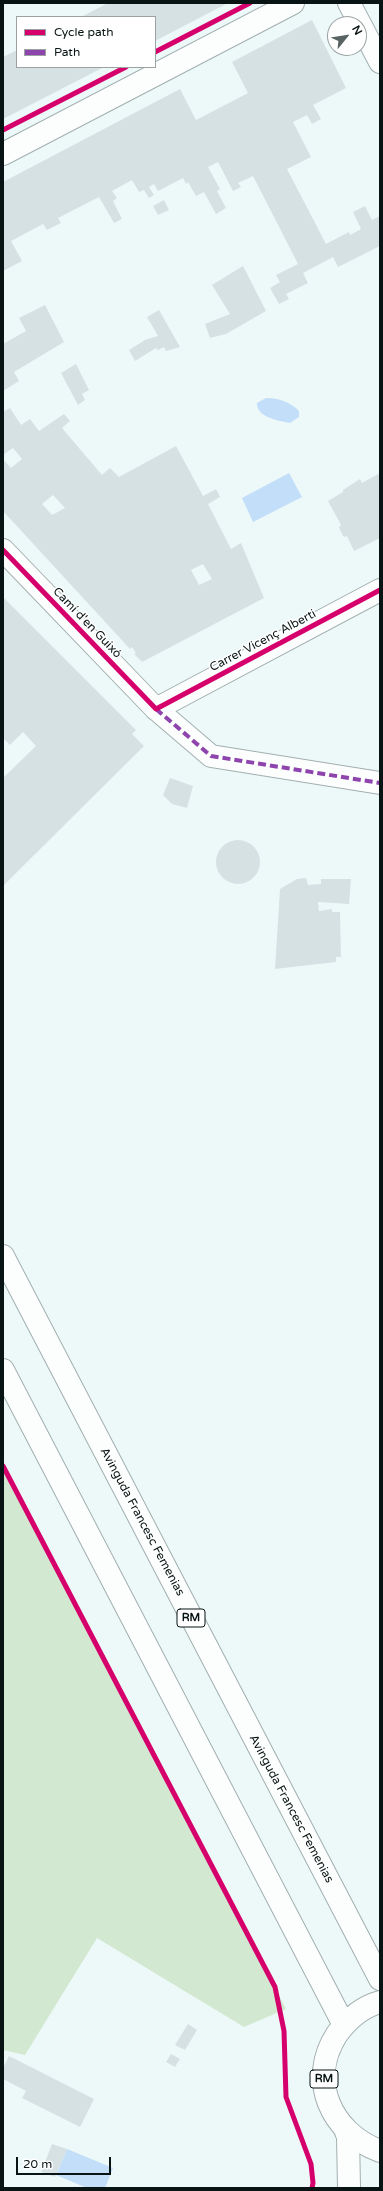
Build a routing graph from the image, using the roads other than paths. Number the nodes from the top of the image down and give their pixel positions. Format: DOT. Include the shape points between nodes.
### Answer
graph roads {
  1 [pos="293,3"];
  2 [pos="349,3"];
  3 [pos="380,62"];
  4 [pos="3,154"];
  5 [pos="3,550"];
  6 [pos="380,590"];
  7 [pos="156,709"];
  8 [pos="380,783"];
  9 [pos="3,1256"];
  10 [pos="3,1370"];
  11 [pos="380,1979"];
  12 [pos="380,2002"];
  13 [pos="344,2025"];
  14 [pos="346,2132"];
  15 [pos="380,2152"];
  16 [pos="349,2188"];
  1 -- 4 [label="main road"];
  2 -- 3 [label="main road"];
  5 -- 7 [label="main road, Camí d'en Guixó"];
  6 -- 7 [label="main road, Carrer Vicenç Alberti"];
  7 -- 8 [label="main road, Camí d'en Guixó" via="211,756"];
  9 -- 11 [label="main road, Avinguda Francesc Femenias / RM"];
  10 -- 13 [label="main road"];
  12 -- 13 [label="main road, RM" via="354,2015"];
  13 -- 14 [label="main road, RM" via="331,2044 324,2067 324,2090 332,2113"];
  14 -- 15 [label="main road, RM" via="364,2146"];
  14 -- 16 [label="main road"];
}
